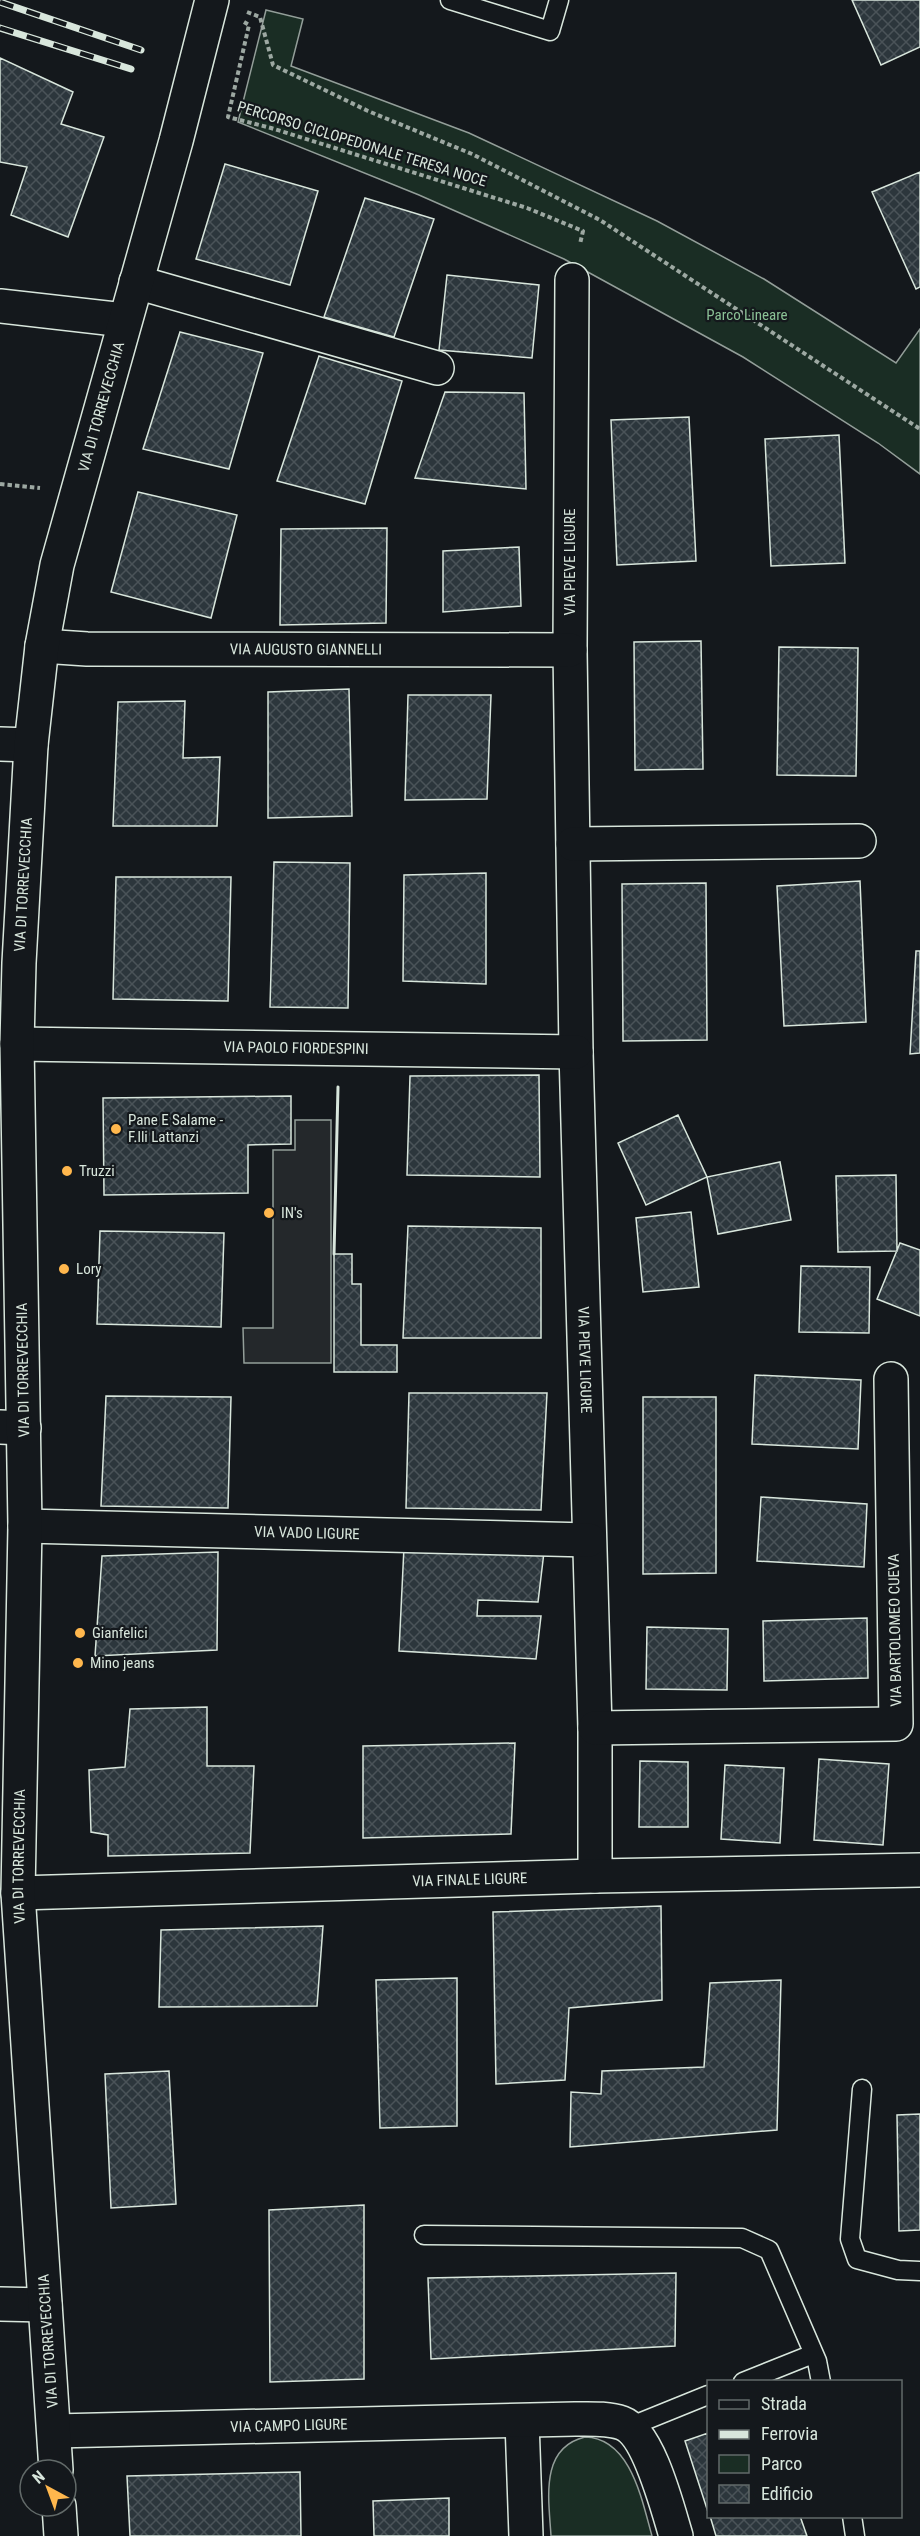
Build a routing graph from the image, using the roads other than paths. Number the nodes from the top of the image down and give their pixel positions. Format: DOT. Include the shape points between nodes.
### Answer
graph roads {
  1 [pos="450,0"];
  2 [pos="559,0"];
  3 [pos="211,1"];
  4 [pos="572,280"];
  5 [pos="136,282"];
  6 [pos="0,306"];
  7 [pos="124,320"];
  8 [pos="437,369"];
  9 [pos="42,646"];
  10 [pos="570,650"];
  11 [pos="16,745"];
  12 [pos="859,841"];
  13 [pos="573,844"];
  14 [pos="9,993"];
  15 [pos="17,1044"];
  16 [pos="576,1052"];
  17 [pos="891,1379"];
  18 [pos="12,1428"];
  19 [pos="25,1526"];
  20 [pos="589,1540"];
  21 [pos="595,1728"];
  22 [pos="9,1859"];
  23 [pos="920,1870"];
  24 [pos="595,1876"];
  25 [pos="18,1893"];
  26 [pos="862,2089"];
  27 [pos="424,2235"];
  28 [pos="920,2271"];
  29 [pos="0,2304"];
  30 [pos="45,2306"];
  31 [pos="813,2354"];
  32 [pos="748,2380"];
  33 [pos="820,2380"];
  34 [pos="707,2395"];
  35 [pos="522,2421"];
  36 [pos="628,2427"];
  37 [pos="55,2431"];
  38 [pos="56,2458"];
  39 [pos="60,2518"];
  40 [pos="852,2518"];
  41 [pos="61,2536"];
  42 [pos="526,2536"];
  43 [pos="676,2536"];
  44 [pos="855,2536"];
  1 -- 2 [label="lane" via="550,31"];
  3 -- 5 [label="street, VIA DI TORREVECCHIA"];
  4 -- 10 [label="street, VIA PIEVE LIGURE"];
  5 -- 7 [label="street, VIA DI TORREVECCHIA"];
  5 -- 8 [label="street"];
  6 -- 7 [label="street"];
  7 -- 9 [label="street, VIA DI TORREVECCHIA" via="59,555"];
  9 -- 10 [label="street, VIA AUGUSTO GIANNELLI"];
  9 -- 11 [label="street, VIA DI TORREVECCHIA"];
  10 -- 13 [label="street, VIA PIEVE LIGURE"];
  11 -- 14 [label="street, VIA DI TORREVECCHIA"];
  12 -- 13 [label="street"];
  13 -- 16 [label="street, VIA PIEVE LIGURE"];
  14 -- 15 [label="street, VIA DI TORREVECCHIA"];
  15 -- 16 [label="street, VIA PAOLO FIORDESPINI"];
  15 -- 18 [label="street, VIA DI TORREVECCHIA"];
  16 -- 20 [label="street, VIA PIEVE LIGURE"];
  17 -- 21 [label="street, VIA BARTOLOMEO CUEVA" via="896,1724"];
  18 -- 19 [label="street, VIA DI TORREVECCHIA"];
  19 -- 20 [label="street, VIA VADO LIGURE"];
  19 -- 22 [label="street, VIA DI TORREVECCHIA"];
  20 -- 21 [label="street, VIA PIEVE LIGURE"];
  21 -- 24 [label="street, VIA PIEVE LIGURE"];
  22 -- 25 [label="street, VIA DI TORREVECCHIA"];
  23 -- 24 [label="street, VIA FINALE LIGURE"];
  24 -- 25 [label="street, VIA FINALE LIGURE"];
  25 -- 30 [label="street, VIA DI TORREVECCHIA"];
  26 -- 28 [label="lane" via="850,2239 857,2259 898,2270"];
  27 -- 31 [label="lane" via="742,2238 769,2250"];
  29 -- 30 [label="street"];
  30 -- 37 [label="street, VIA DI TORREVECCHIA"];
  31 -- 32 [label="lane"];
  31 -- 33 [label="lane"];
  34 -- 36 [label="lane"];
  35 -- 36 [label="street, VIA CAMPO LIGURE" via="596,2419"];
  35 -- 37 [label="street, VIA CAMPO LIGURE"];
  35 -- 42 [label="street"];
  36 -- 43 [label="street" via="648,2454"];
  37 -- 38 [label="street, VIA DI TORREVECCHIA"];
  39 -- 41 [label="street"];
  40 -- 44 [label="lane"];
}
